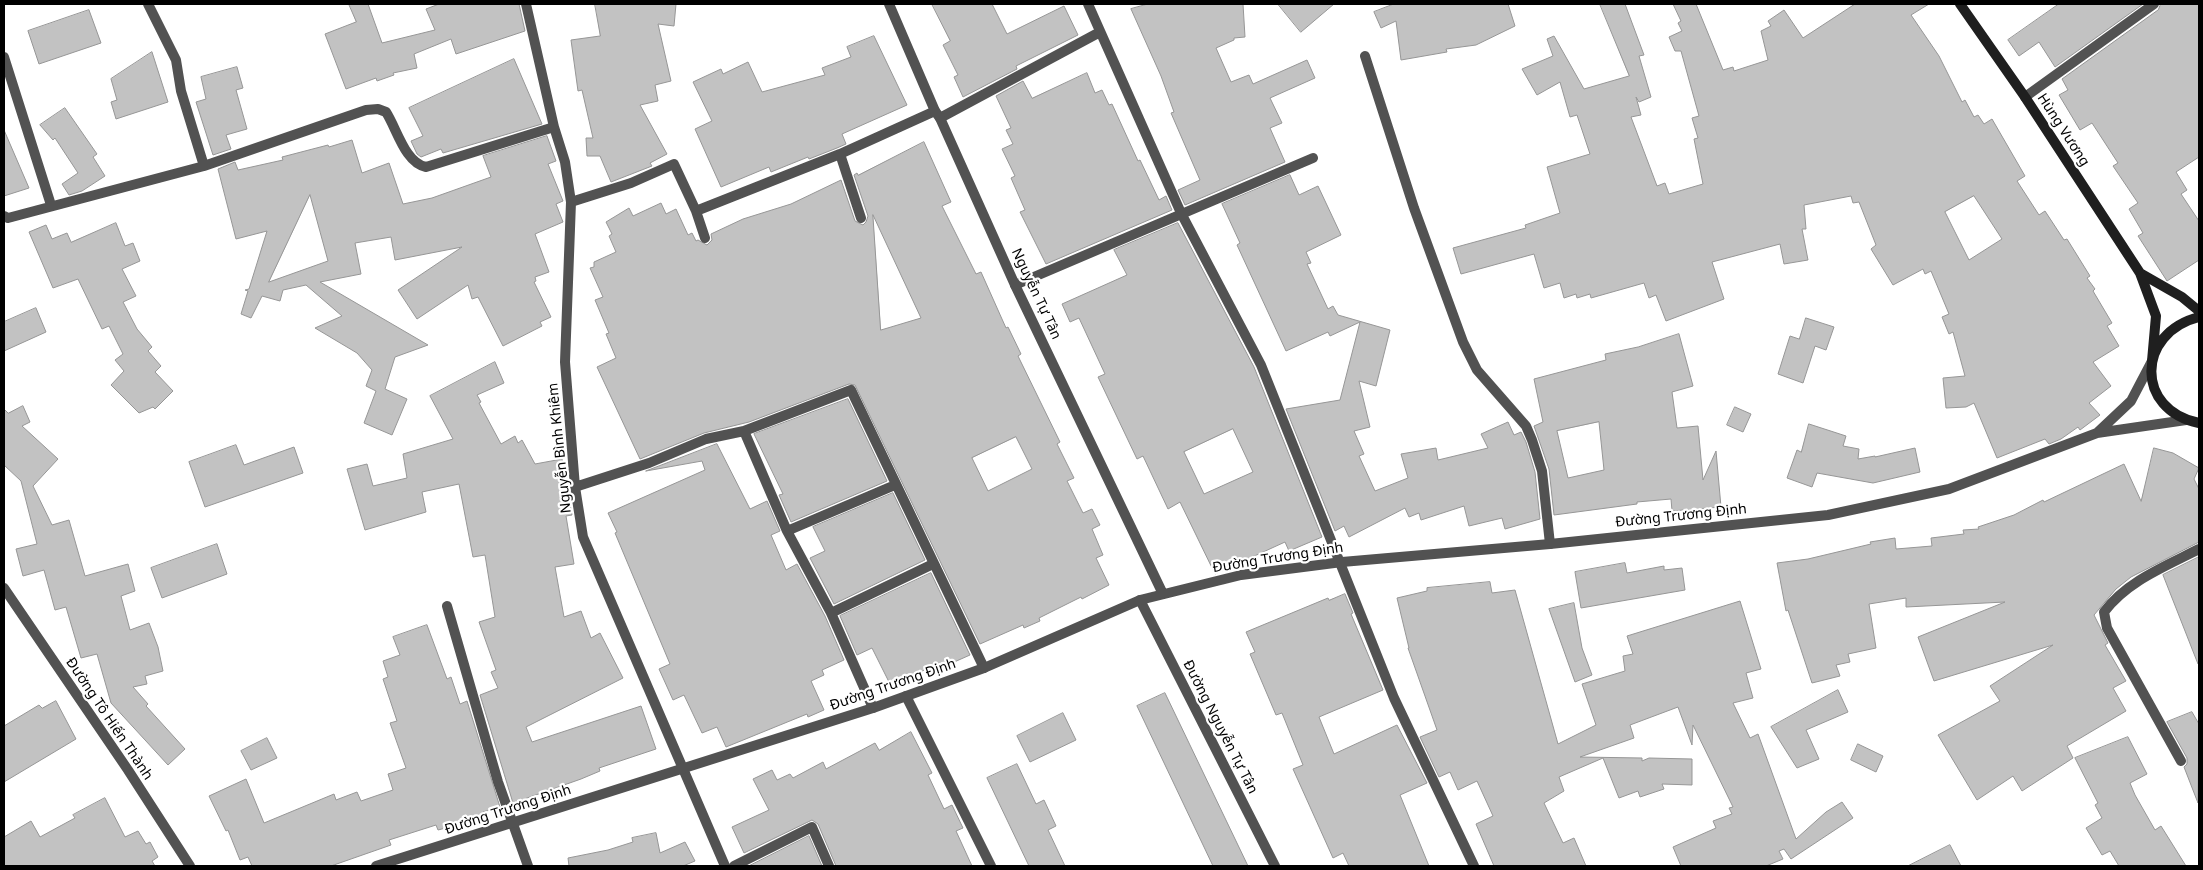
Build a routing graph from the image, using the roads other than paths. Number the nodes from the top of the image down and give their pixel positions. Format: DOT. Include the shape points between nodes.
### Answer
graph roads {
  1 [pos="148,4"];
  2 [pos="526,4"];
  3 [pos="888,4"];
  4 [pos="1088,4"];
  5 [pos="1960,4"];
  6 [pos="2154,4"];
  7 [pos="1100,32"];
  8 [pos="1365,56"];
  9 [pos="4,57"];
  10 [pos="2026,97"];
  11 [pos="937,115"];
  12 [pos="554,127"];
  13 [pos="840,154"];
  14 [pos="1313,158"];
  15 [pos="204,166"];
  16 [pos="571,202"];
  17 [pos="51,205"];
  18 [pos="696,211"];
  19 [pos="1181,213"];
  20 [pos="4,216"];
  21 [pos="861,218"];
  22 [pos="705,238"];
  23 [pos="2140,273"];
  24 [pos="1015,285"];
  25 [pos="2199,311"];
  26 [pos="2199,316"];
  27 [pos="2152,361"];
  28 [pos="2186,420"];
  29 [pos="2199,423"];
  30 [pos="744,431"];
  31 [pos="2097,432"];
  32 [pos="2199,432"];
  33 [pos="895,485"];
  34 [pos="575,487"];
  35 [pos="787,531"];
  36 [pos="1550,544"];
  37 [pos="2199,549"];
  38 [pos="1342,562"];
  39 [pos="933,564"];
  40 [pos="4,588"];
  41 [pos="1163,594"];
  42 [pos="1140,600"];
  43 [pos="447,606"];
  44 [pos="831,613"];
  45 [pos="984,668"];
  46 [pos="906,696"];
  47 [pos="873,708"];
  48 [pos="2180,761"];
  49 [pos="683,767"];
  50 [pos="513,824"];
  51 [pos="190,866"];
  52 [pos="376,866"];
  53 [pos="528,866"];
  54 [pos="725,866"];
  55 [pos="734,866"];
  56 [pos="829,866"];
  57 [pos="991,866"];
  58 [pos="1275,866"];
  59 [pos="1474,866"];
  1 -- 15 [label="street" via="176,60 181,91"];
  2 -- 12 [label="street, Nguyễn Bình Khiêm"];
  3 -- 11 [label="street, Nguyễn Tự Tân"];
  4 -- 7 [label="street"];
  5 -- 10 [label="main road, Hùng Vương"];
  6 -- 10 [label="street"];
  7 -- 11 [label="street"];
  7 -- 19 [label="street"];
  8 -- 36 [label="street" via="1462,342 1476,370 1526,426 1532,440 1542,471"];
  9 -- 17 [label="street"];
  10 -- 23 [label="main road, Hùng Vương"];
  11 -- 13 [label="street"];
  11 -- 24 [label="street, Nguyễn Tự Tân"];
  12 -- 15 [label="street" via="426,168 417,166 410,158 386,112 366,110"];
  12 -- 16 [label="street, Nguyễn Bình Khiêm" via="565,162"];
  13 -- 18 [label="street"];
  13 -- 21 [label="street"];
  14 -- 19 [label="street"];
  15 -- 17 [label="street"];
  16 -- 18 [label="street" via="631,183 674,164"];
  16 -- 34 [label="street, Nguyễn Bình Khiêm" via="565,362"];
  17 -- 20 [label="street" via="8,218"];
  18 -- 22 [label="street"];
  19 -- 24 [label="street"];
  19 -- 38 [label="street" via="1262,365"];
  23 -- 25 [label="main road" via="2182,297"];
  23 -- 27 [label="main road" via="2156,316"];
  24 -- 41 [label="street, Nguyễn Tự Tân"];
  26 -- 27 [label="main road" via="2169,330"];
  27 -- 28 [label="main road" via="2152,380 2159,397 2170,411"];
  27 -- 31 [label="street, Đường Trương Định" via="2131,402"];
  28 -- 29 [label="main road"];
  28 -- 31 [label="street, Đường Trương Định"];
  28 -- 32 [label="main road"];
  30 -- 33 [label="street" via="851,390"];
  30 -- 34 [label="street" via="706,439 649,463"];
  30 -- 35 [label="street"];
  31 -- 36 [label="street, Đường Trương Định" via="1949,489 1828,515"];
  33 -- 35 [label="street"];
  33 -- 39 [label="street"];
  34 -- 49 [label="street, Nguyễn Bình Khiêm" via="583,537"];
  35 -- 44 [label="street"];
  36 -- 38 [label="street, Đường Trương Định"];
  37 -- 48 [label="street" via="2138,580 2104,612 2107,628"];
  38 -- 41 [label="street, Đường Trương Định" via="1241,575"];
  38 -- 59 [label="street" via="1394,698"];
  39 -- 44 [label="street"];
  39 -- 45 [label="street"];
  40 -- 51 [label="street, Đường Tô Hiến Thành"];
  41 -- 42 [label="street, Đường Trương Định"];
  42 -- 45 [label="street, Đường Trương Định"];
  42 -- 58 [label="street, Đường Nguyễn Tự Tân"];
  43 -- 50 [label="street"];
  44 -- 47 [label="street"];
  45 -- 46 [label="street, Đường Trương Định"];
  46 -- 47 [label="street, Đường Trương Định"];
  46 -- 57 [label="street"];
  47 -- 49 [label="street, Đường Trương Định"];
  49 -- 50 [label="street, Đường Trương Định"];
  49 -- 54 [label="street, Nguyễn Bình Khiêm"];
  50 -- 52 [label="street, Đường Trương Định"];
  50 -- 53 [label="street"];
  55 -- 56 [label="street" via="812,827"];
}
